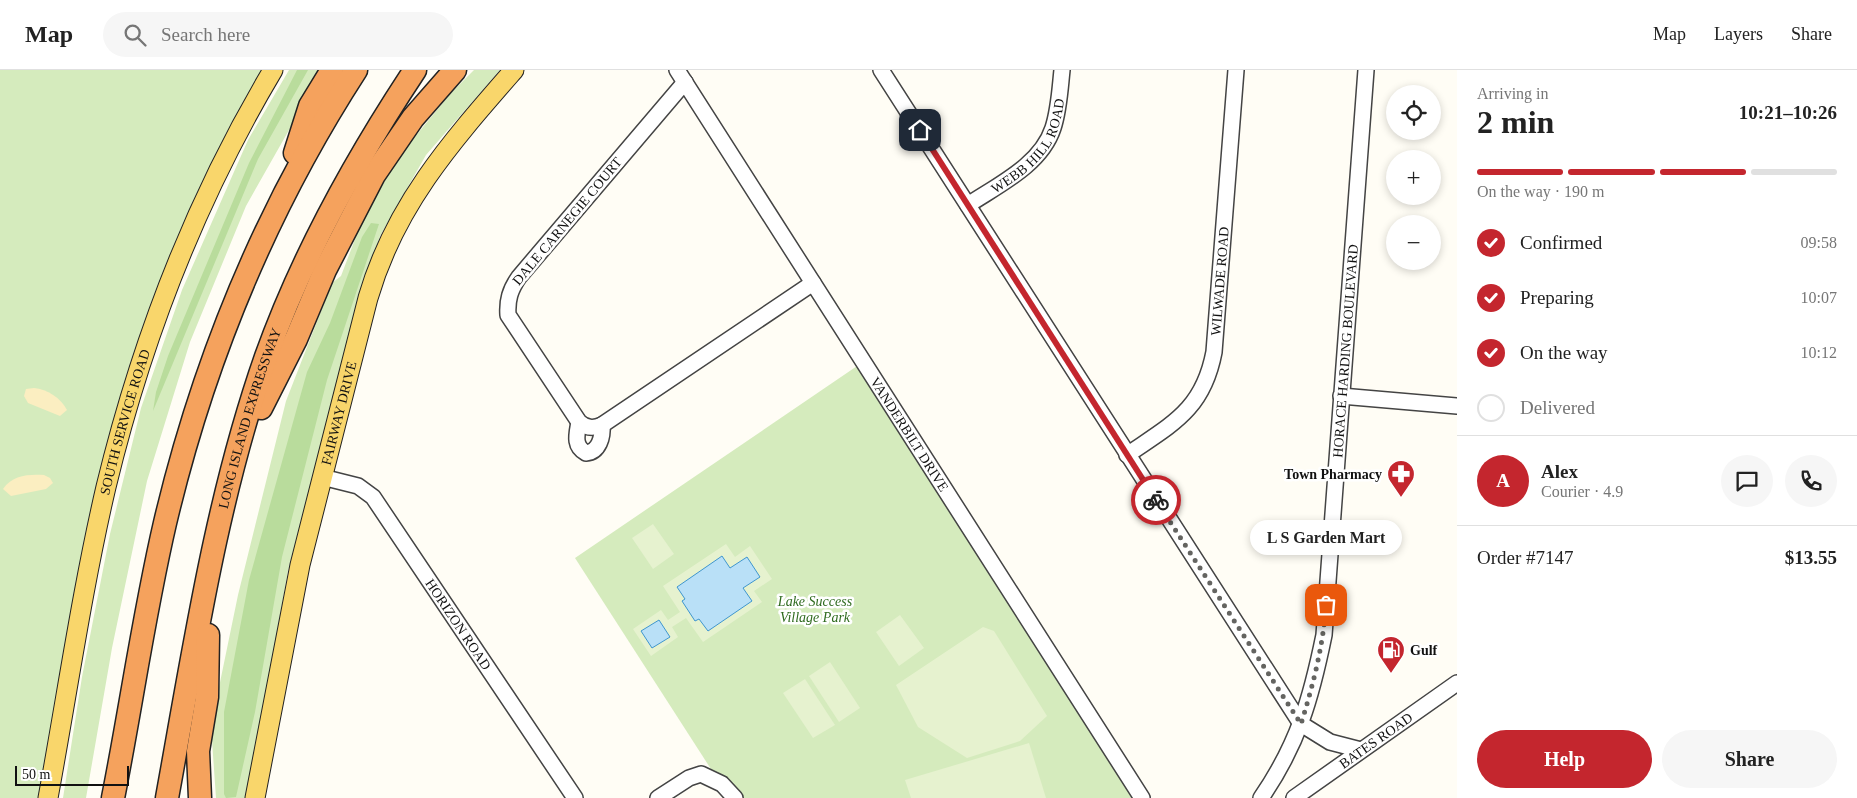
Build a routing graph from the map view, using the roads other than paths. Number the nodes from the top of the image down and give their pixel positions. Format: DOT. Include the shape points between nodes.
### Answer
graph roads {
  1 [pos="273,70"];
  2 [pos="332,70"];
  3 [pos="356,70"];
  4 [pos="415,70"];
  5 [pos="455,70"];
  6 [pos="514,70"];
  7 [pos="881,70"];
  8 [pos="1062,70"];
  9 [pos="1236,70"];
  10 [pos="1366,70"];
  11 [pos="681,76"];
  12 [pos="968,205"];
  13 [pos="276,211"];
  14 [pos="813,283"];
  15 [pos="1341,396"];
  16 [pos="1457,406"];
  17 [pos="579,422"];
  18 [pos="602,425"];
  19 [pos="1127,455"];
  20 [pos="234,462"];
  21 [pos="322,476"];
  22 [pos="209,570"];
  23 [pos="1457,682"];
  24 [pos="1301,724"];
  25 [pos="1362,750"];
  26 [pos="48,798"];
  27 [pos="113,798"];
  28 [pos="167,798"];
  29 [pos="200,798"];
  30 [pos="256,798"];
  31 [pos="575,798"];
  32 [pos="658,798"];
  33 [pos="734,798"];
  34 [pos="1142,798"];
  35 [pos="1261,798"];
  36 [pos="1294,798"];
  1 -- 26 [label="main road, SOUTH SERVICE ROAD" via="192,228 135,382 106,487"];
  2 -- 13 [label="highway" via="310,106"];
  3 -- 13 [label="highway" via="330,110"];
  4 -- 20 [label="highway, LONG ISLAND EXPRESSWAY" via="362,154 310,254 267,355"];
  5 -- 20 [label="highway" via="413,118 374,175"];
  6 -- 21 [label="main road, FAIRWAY DRIVE" via="426,176 386,245 368,298"];
  7 -- 12 [label="street"];
  8 -- 12 [label="street, WEBB HILL ROAD" via="1055,120 1042,149 1016,174"];
  9 -- 19 [label="street, WILWADE ROAD" via="1210,373 1188,410"];
  10 -- 15 [label="street, HORACE HARDING BOULEVARD"];
  11 -- 14 [label="street, VANDERBILT DRIVE"];
  11 -- 17 [label="street, DALE CARNEGIE COURT" via="512,288 507,302 508,315"];
  12 -- 19 [label="street"];
  13 -- 27 [label="highway" via="225,328 188,435 165,524"];
  14 -- 18 [label="street"];
  14 -- 34 [label="street, VANDERBILT DRIVE"];
  15 -- 16 [label="street"];
  15 -- 24 [label="street, HORACE HARDING BOULEVARD" via="1324,635"];
  17 -- 18 [label="street" via="589,427"];
  17 -- 18 [label="street" via="576,440 586,454 599,444"];
  19 -- 24 [label="street"];
  20 -- 22 [label="highway, LONG ISLAND EXPRESSWAY"];
  21 -- 30 [label="main road, FAIRWAY DRIVE" via="288,620"];
  21 -- 31 [label="street, HORIZON ROAD" via="358,486 373,496"];
  22 -- 28 [label="highway, LONG ISLAND EXPRESSWAY"];
  22 -- 29 [label="highway" via="207,697 198,751"];
  23 -- 25 [label="street, BATES ROAD"];
  24 -- 25 [label="street" via="1330,742"];
  24 -- 35 [label="street, HORACE HARDING BOULEVARD" via="1288,756"];
  25 -- 36 [label="street, BATES ROAD"];
  32 -- 33 [label="street" via="692,776 701,774 722,784"];
}
